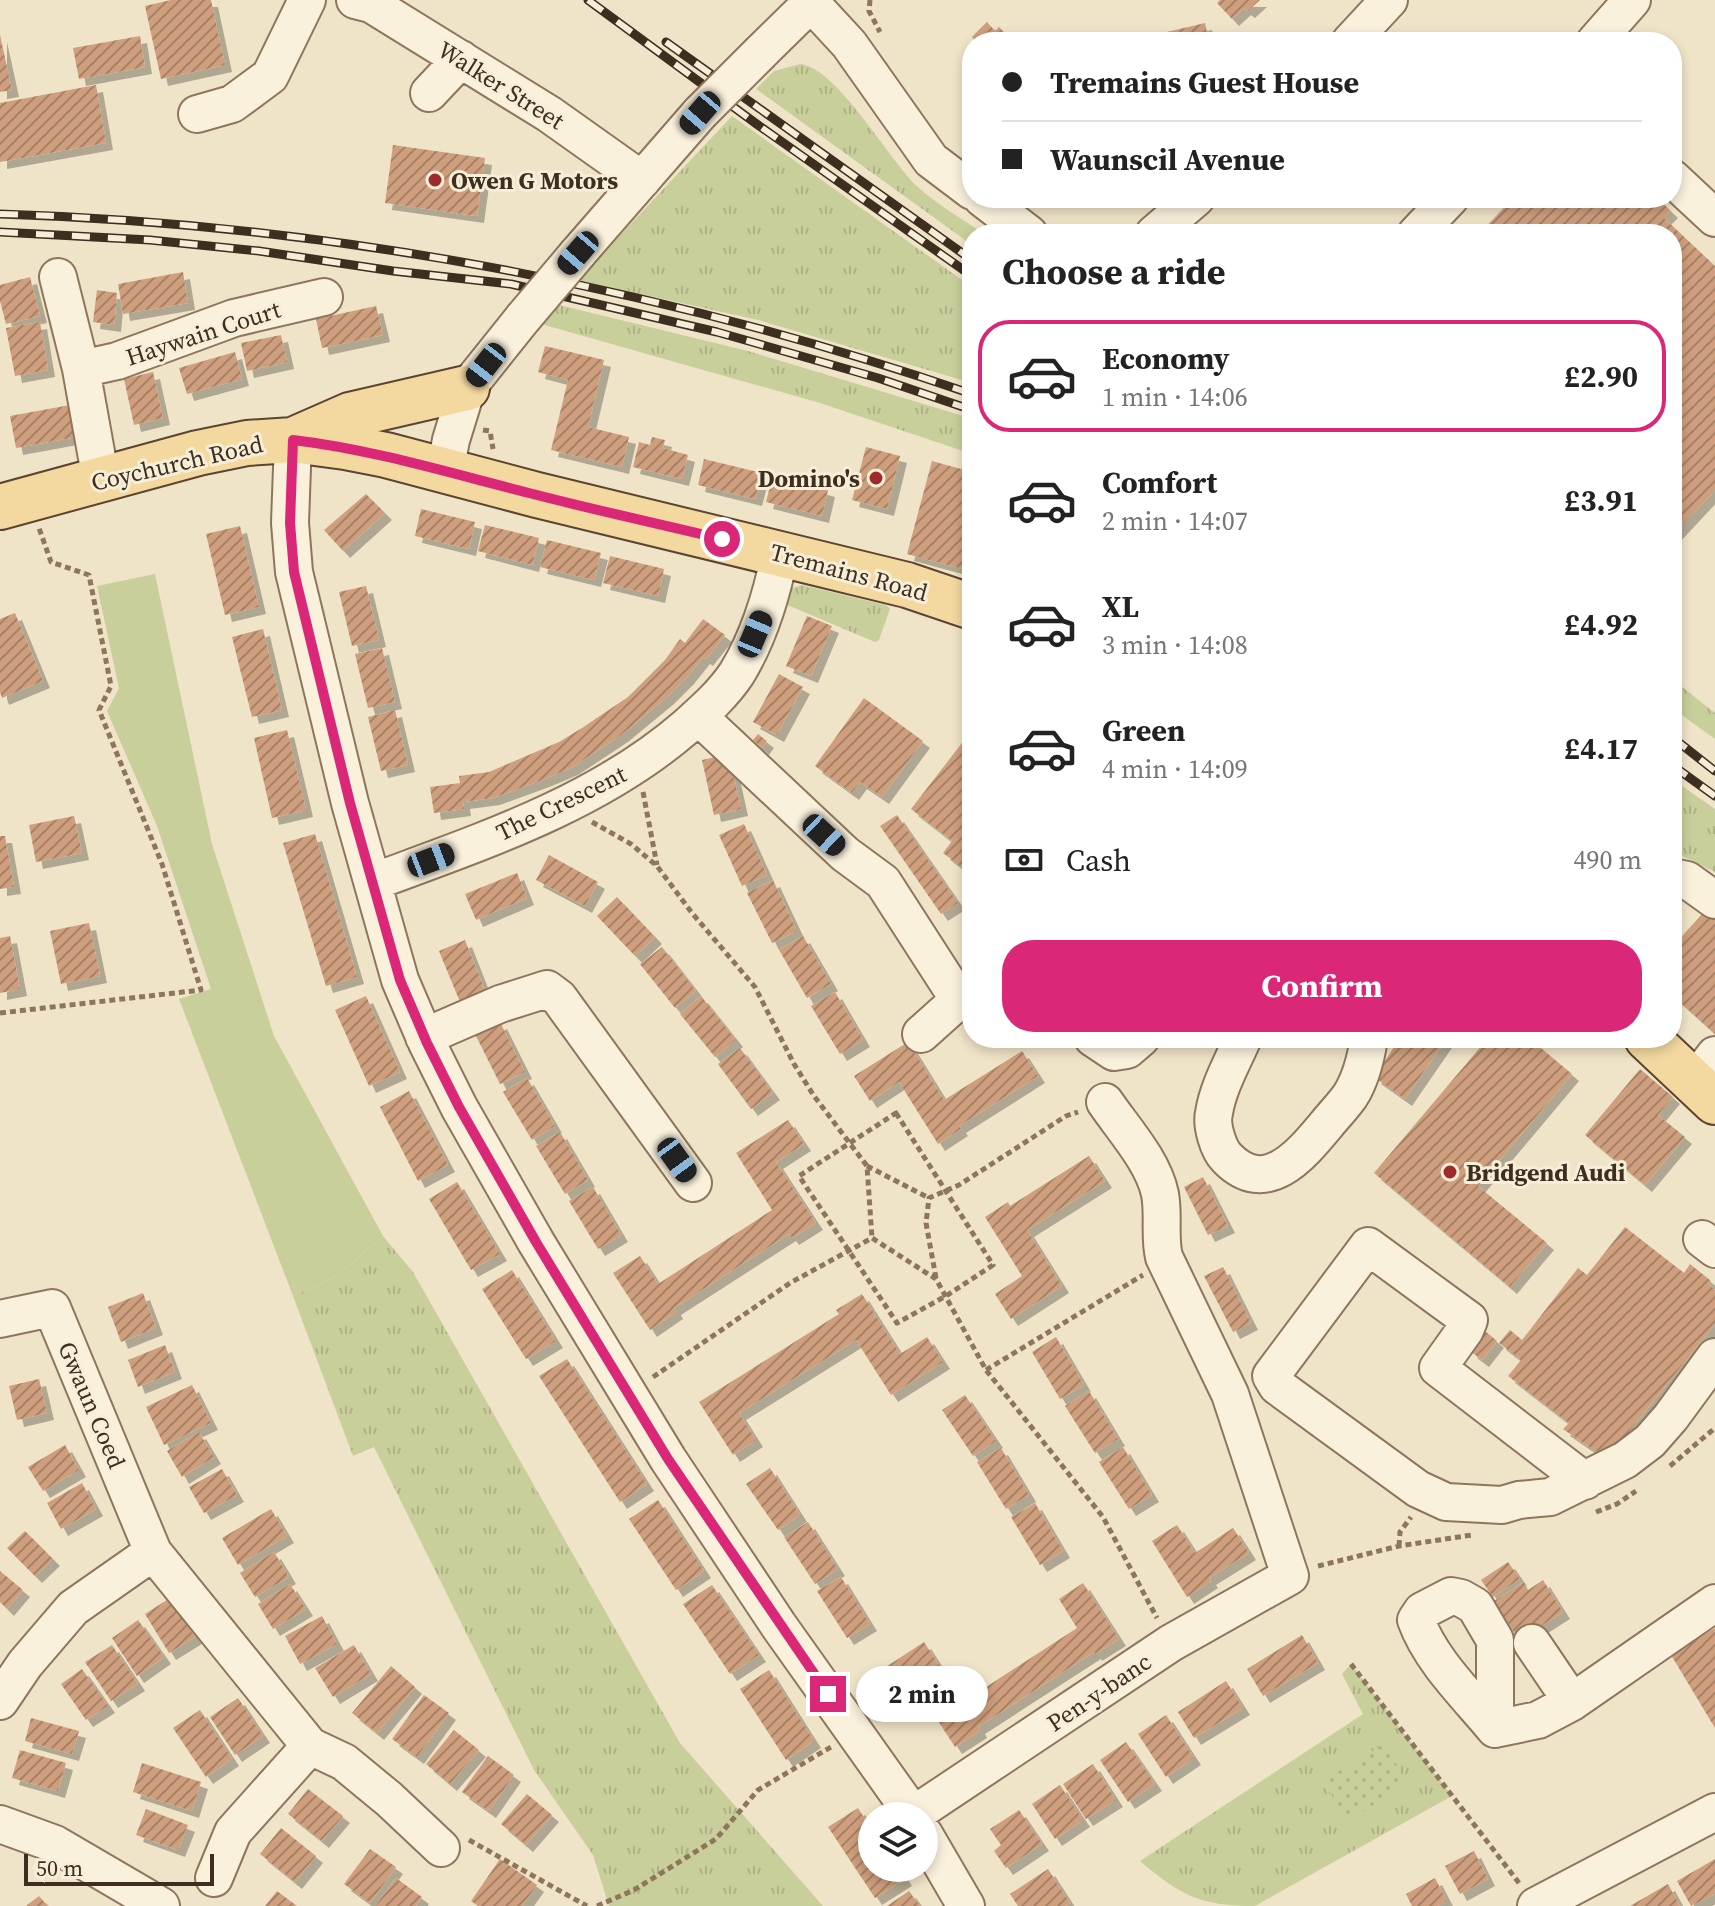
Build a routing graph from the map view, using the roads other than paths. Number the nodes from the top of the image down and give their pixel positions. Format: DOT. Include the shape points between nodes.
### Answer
graph roads {
  1 [pos="307,0"];
  2 [pos="355,0"];
  3 [pos="1389,0"];
  4 [pos="1632,0"];
  5 [pos="812,1"];
  6 [pos="1359,32"];
  7 [pos="1604,32"];
  8 [pos="461,59"];
  9 [pos="429,93"];
  10 [pos="197,114"];
  11 [pos="642,180"];
  12 [pos="962,183"];
  13 [pos="1682,187"];
  14 [pos="995,208"];
  15 [pos="1184,208"];
  16 [pos="1441,208"];
  17 [pos="1715,218"];
  18 [pos="1016,224"];
  19 [pos="1166,224"];
  20 [pos="1425,224"];
  21 [pos="58,277"];
  22 [pos="324,297"];
  23 [pos="81,369"];
  24 [pos="467,388"];
  25 [pos="293,440"];
  26 [pos="445,471"];
  27 [pos="101,480"];
  28 [pos="19,516"];
  29 [pos="780,553"];
  30 [pos="962,604"];
  31 [pos="698,716"];
  32 [pos="1682,879"];
  33 [pos="373,882"];
  34 [pos="1715,900"];
  35 [pos="921,1034"];
  36 [pos="424,1037"];
  37 [pos="1108,1048"];
  38 [pos="1129,1048"];
  39 [pos="1239,1048"];
  40 [pos="1368,1048"];
  41 [pos="1662,1048"];
  42 [pos="1708,1080"];
  43 [pos="1105,1102"];
  44 [pos="693,1183"];
  45 [pos="0,1319"];
  46 [pos="1715,1357"];
  47 [pos="1585,1481"];
  48 [pos="153,1552"];
  49 [pos="1715,1603"];
  50 [pos="1532,1643"];
  51 [pos="0,1701"];
  52 [pos="1572,1702"];
  53 [pos="1495,1729"];
  54 [pos="310,1746"];
  55 [pos="903,1802"];
  56 [pos="934,1802"];
  57 [pos="1715,1812"];
  58 [pos="0,1824"];
  59 [pos="438,1845"];
  60 [pos="938,1858"];
  61 [pos="214,1878"];
  62 [pos="144,1901"];
  63 [pos="966,1906"];
  64 [pos="1536,1906"];
  1 -- 10 [label="street" via="270,76 232,104"];
  2 -- 8 [label="street, Walker Street" via="371,4"];
  3 -- 6 [label="street"];
  4 -- 7 [label="street"];
  5 -- 11 [label="street, bridge" via="700,113"];
  5 -- 12 [label="street" via="931,160"];
  8 -- 9 [label="street"];
  8 -- 11 [label="street, Walker Street"];
  11 -- 24 [label="street, bridge"];
  13 -- 17 [label="street"];
  14 -- 18 [label="street"];
  15 -- 19 [label="street"];
  16 -- 20 [label="street"];
  21 -- 23 [label="street"];
  22 -- 23 [label="street, Haywain Court" via="234,318"];
  23 -- 27 [label="street"];
  24 -- 25 [label="main road" via="350,415"];
  24 -- 26 [label="street"];
  25 -- 26 [label="main road, Coychurch Road"];
  25 -- 27 [label="main road, Coychurch Road" via="247,443"];
  25 -- 33 [label="street" via="294,572"];
  26 -- 29 [label="main road, Tremains Road"];
  27 -- 28 [label="main road, Coychurch Road"];
  29 -- 30 [label="main road, Tremains Road"];
  29 -- 31 [label="street, The Crescent" via="772,596 737,673"];
  31 -- 33 [label="street, The Crescent" via="638,765 560,808"];
  31 -- 35 [label="street" via="845,854 883,882 959,1000"];
  32 -- 34 [label="street"];
  33 -- 36 [label="street" via="400,980"];
  36 -- 44 [label="street" via="547,989 559,998"];
  36 -- 55 [label="street" via="528,1229 668,1459"];
  37 -- 38 [label="street"];
  39 -- 40 [label="street" via="1213,1117 1221,1152 1236,1167 1255,1175 1281,1170 1314,1139 1350,1095"];
  41 -- 42 [label="main road"];
  43 -- 56 [label="street, Pen-y-banc" via="1147,1163 1160,1194 1160,1241 1166,1261 1230,1394 1290,1576 1171,1643"];
  45 -- 48 [label="street, Gwaun Coed" via="52,1308"];
  46 -- 47 [label="street" via="1650,1441"];
  47 -- 47 [label="street" via="1438,1368 1469,1320 1368,1246 1271,1376 1277,1386 1418,1489 1446,1502 1502,1505 1550,1497"];
  48 -- 51 [label="street" via="73,1608"];
  48 -- 54 [label="street, Gwaun Coed"];
  49 -- 52 [label="street"];
  50 -- 52 [label="street"];
  52 -- 53 [label="street" via="1538,1720"];
  54 -- 59 [label="street, Gwaun Coed" via="344,1762"];
  54 -- 61 [label="street" via="233,1832"];
  57 -- 64 [label="street"];
  58 -- 62 [label="street" via="55,1844"];
  60 -- 63 [label="street"];
}
